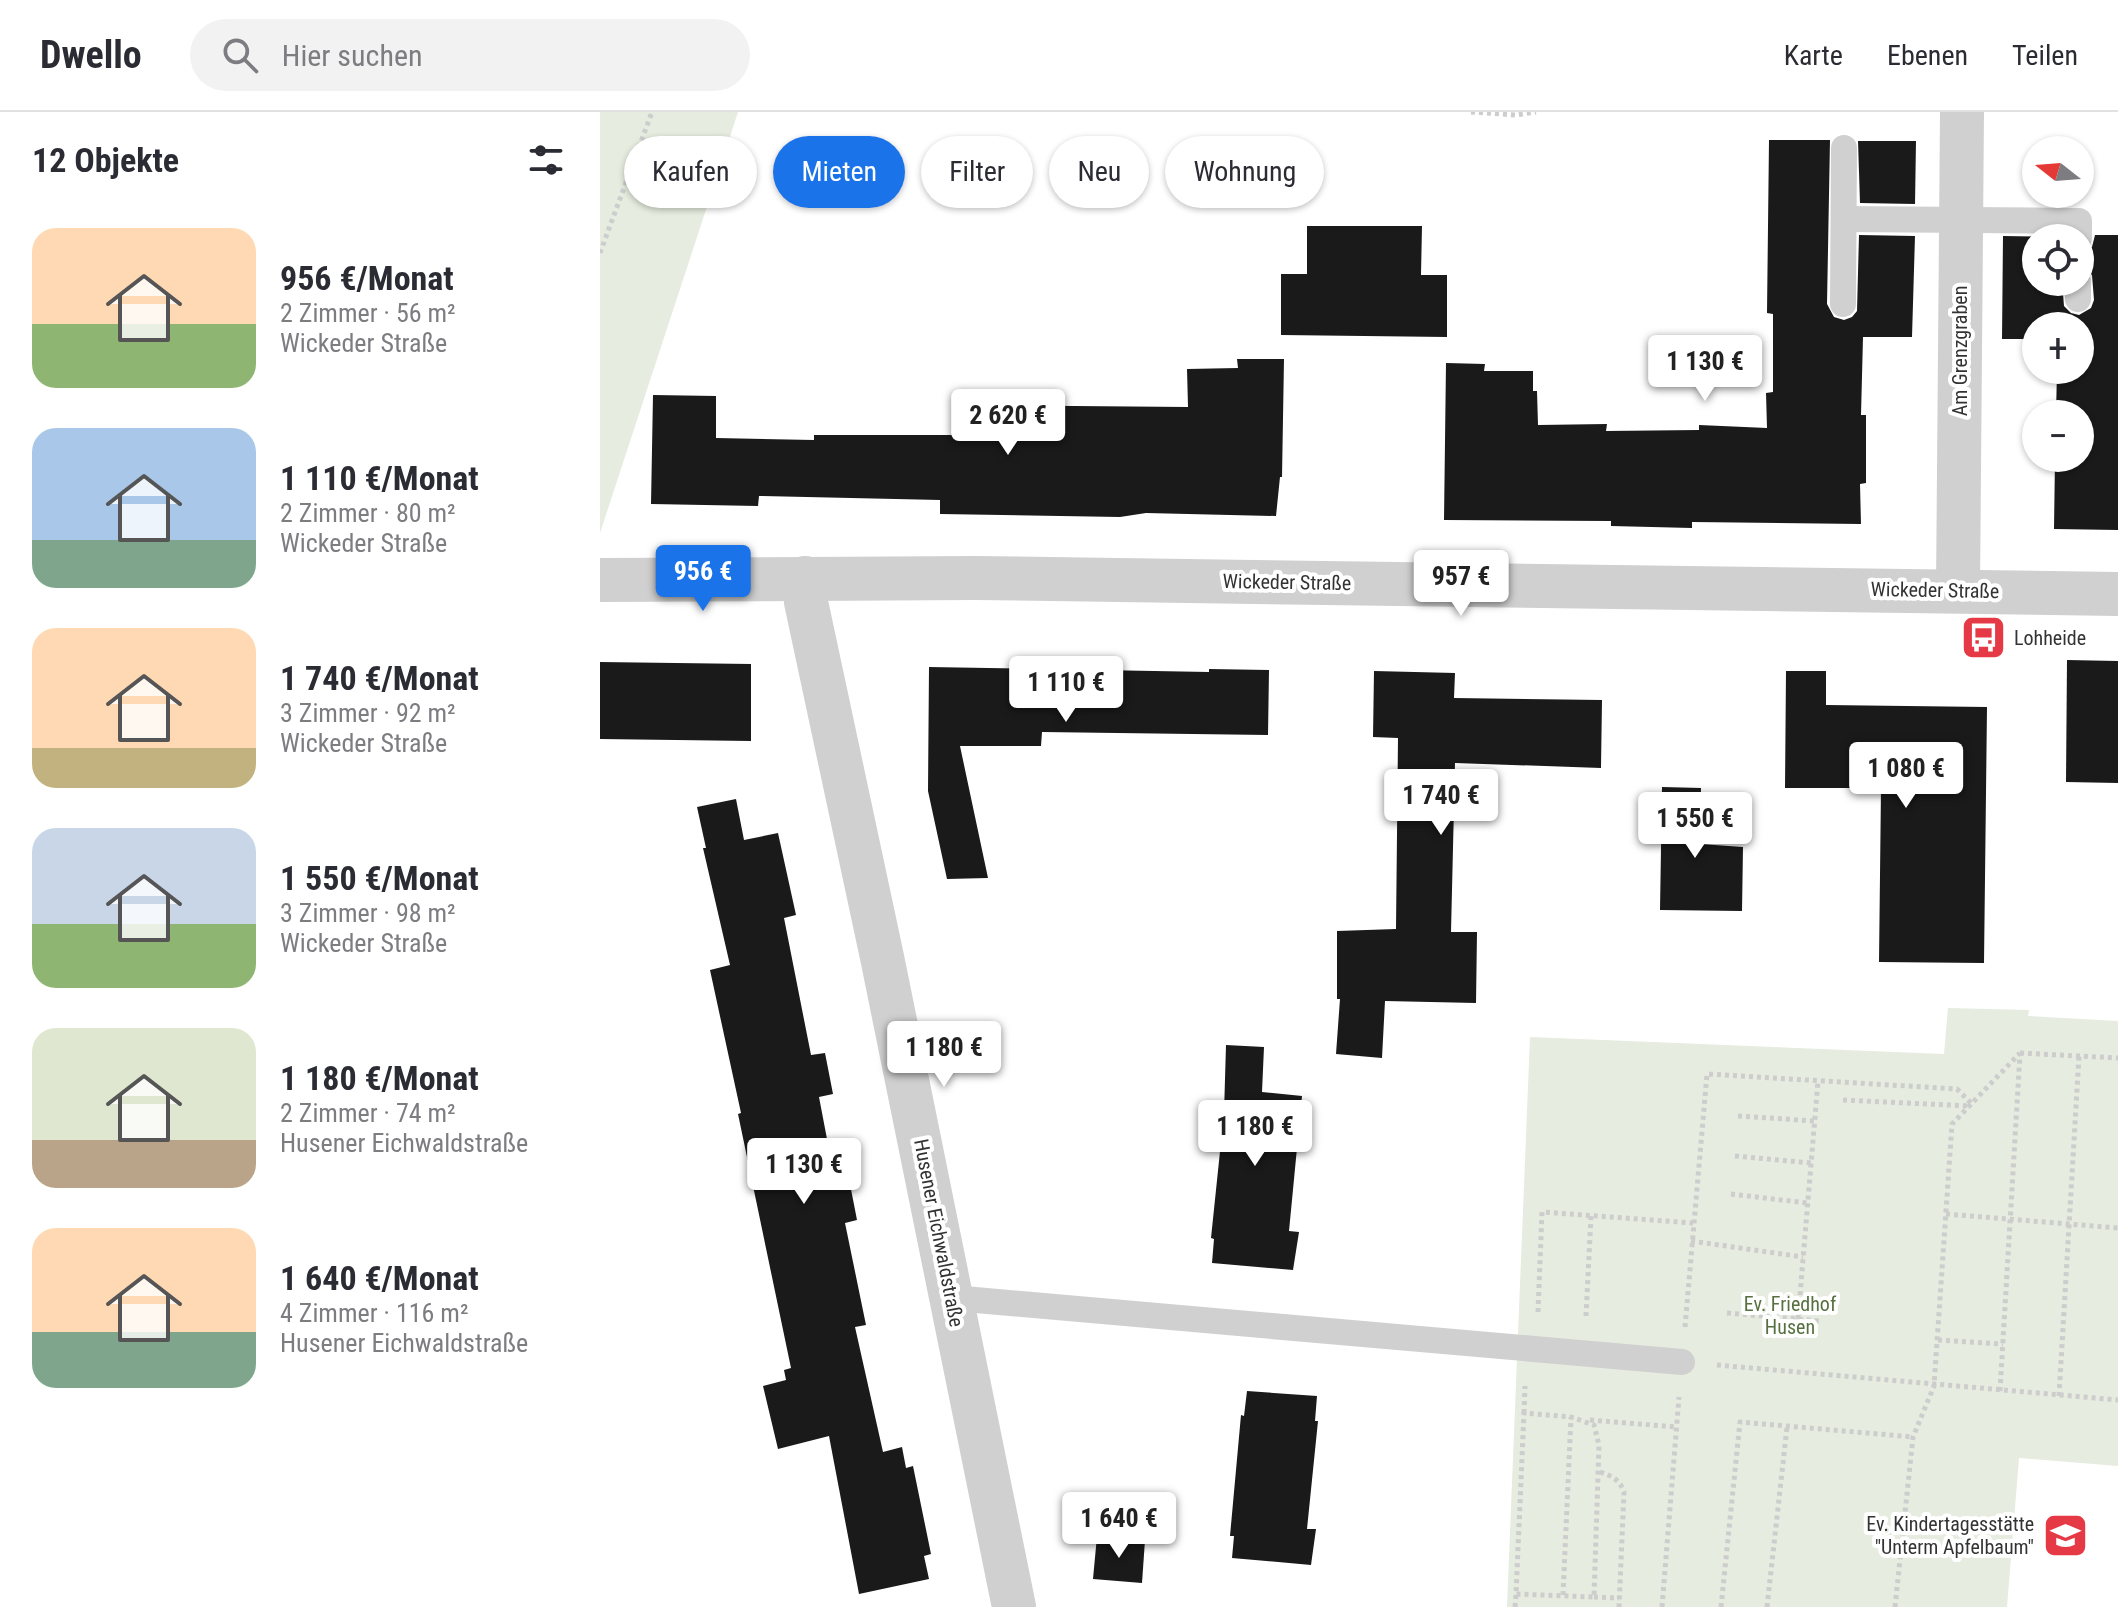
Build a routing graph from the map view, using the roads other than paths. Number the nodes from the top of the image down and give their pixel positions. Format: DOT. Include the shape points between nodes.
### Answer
graph roads {
  1 [pos="1962,112"];
  2 [pos="1844,148"];
  3 [pos="1844,219"];
  4 [pos="1961,219"];
  5 [pos="2079,224"];
  6 [pos="1843,304"];
  7 [pos="805,578"];
  8 [pos="600,580"];
  9 [pos="1958,590"];
  10 [pos="2118,594"];
  11 [pos="953,1298"];
  12 [pos="1682,1362"];
  13 [pos="1014,1607"];
  1 -- 4 [label="street, Am Grenzgraben"];
  2 -- 3 [label="lane"];
  3 -- 4 [label="lane"];
  3 -- 6 [label="lane"];
  4 -- 5 [label="lane"];
  4 -- 9 [label="street, Am Grenzgraben"];
  7 -- 8 [label="street, Wickeder Straße"];
  7 -- 9 [label="street, Wickeder Straße"];
  7 -- 11 [label="street, Husener Eichwaldstraße"];
  9 -- 10 [label="street, Wickeder Straße"];
  11 -- 12 [label="lane"];
  11 -- 13 [label="street, Husener Eichwaldstraße"];
}
